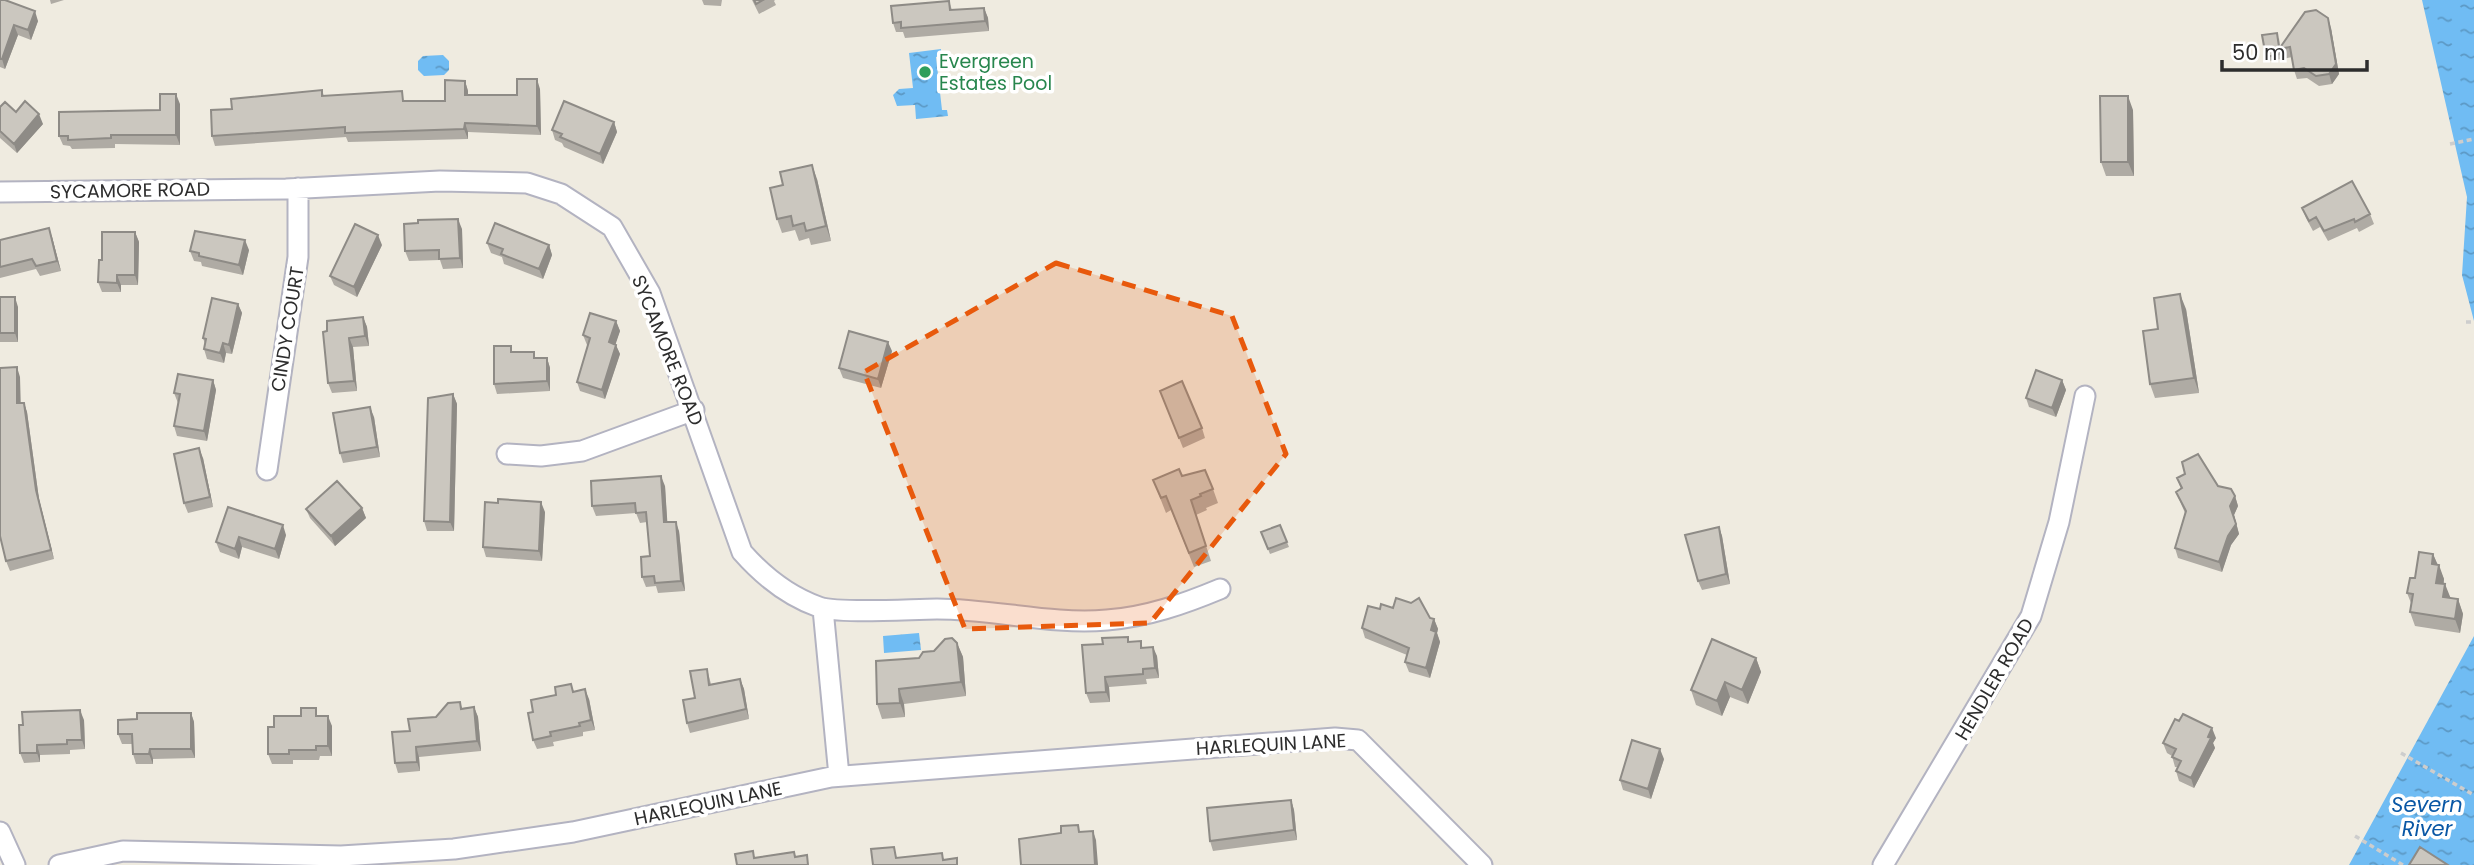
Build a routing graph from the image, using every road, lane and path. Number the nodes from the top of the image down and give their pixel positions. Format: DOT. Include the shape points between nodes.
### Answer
graph roads {
  1 [pos="2474,139"];
  2 [pos="2449,144"];
  3 [pos="298,188"];
  4 [pos="0,192"];
  5 [pos="2466,321"];
  6 [pos="2474,322"];
  7 [pos="2085,396"];
  8 [pos="694,410"];
  9 [pos="507,454"];
  10 [pos="267,470"];
  11 [pos="1220,589"];
  12 [pos="822,609"];
  13 [pos="2400,753"];
  14 [pos="839,776"];
  15 [pos="2474,795"];
  16 [pos="0,832"];
  17 [pos="2355,836"];
  18 [pos="15,865"];
  19 [pos="60,865"];
  20 [pos="1482,865"];
  21 [pos="1883,865"];
  22 [pos="2403,865"];
  1 -- 2 [label="path"];
  3 -- 4 [label="street, SYCAMORE ROAD"];
  3 -- 8 [label="street, SYCAMORE ROAD" via="440,181 527,183 561,194 612,227 650,293"];
  3 -- 10 [label="street, CINDY COURT" via="299,257"];
  5 -- 6 [label="path"];
  7 -- 21 [label="street, HENDLER ROAD" via="2059,522 2031,616"];
  8 -- 9 [label="street" via="582,451"];
  8 -- 12 [label="street, SYCAMORE ROAD" via="743,552 759,572 787,593"];
  11 -- 12 [label="street, SYCAMORE ROAD" via="1182,604 1106,621 972,609"];
  12 -- 14 [label="street"];
  13 -- 15 [label="path"];
  14 -- 19 [label="street, HARLEQUIN LANE" via="573,832 454,849 341,856 123,850"];
  14 -- 20 [label="street, HARLEQUIN LANE" via="1335,738 1358,740"];
  16 -- 18 [label="street"];
  17 -- 22 [label="path"];
}
